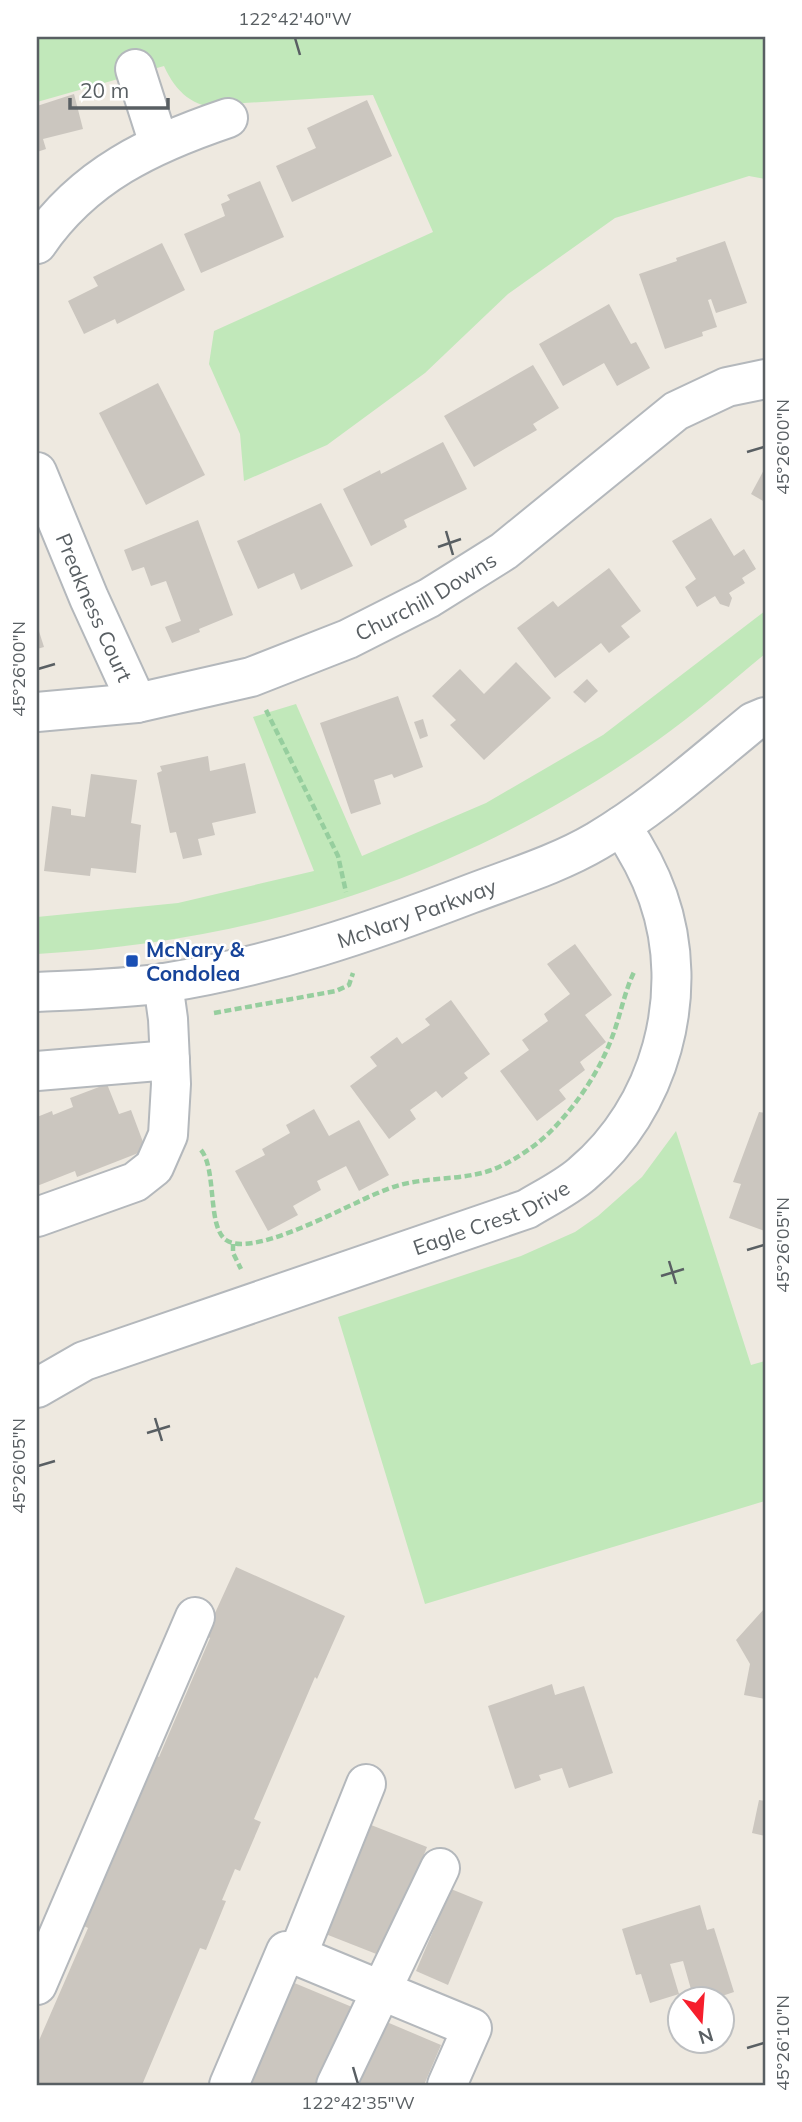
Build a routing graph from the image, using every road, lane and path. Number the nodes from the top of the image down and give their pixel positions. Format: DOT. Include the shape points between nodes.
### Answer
graph roads {
  1 [pos="135,69"];
  2 [pos="228,118"];
  3 [pos="159,144"];
  4 [pos="37,244"];
  5 [pos="765,379"];
  6 [pos="37,472"];
  7 [pos="251,677"];
  8 [pos="137,703"];
  9 [pos="761,709"];
  10 [pos="37,712"];
  11 [pos="621,826"];
  12 [pos="346,892"];
  13 [pos="671,953"];
  14 [pos="354,968"];
  15 [pos="37,992"];
  16 [pos="166,1001"];
  17 [pos="170,1060"];
  18 [pos="37,1071"];
  19 [pos="195,1146"];
  20 [pos="37,1217"];
  21 [pos="37,1388"];
  22 [pos="195,1617"];
  23 [pos="366,1784"];
  24 [pos="440,1868"];
  25 [pos="297,1955"];
  26 [pos="37,1986"];
  27 [pos="381,1990"];
  28 [pos="229,2085"];
  29 [pos="336,2085"];
  30 [pos="447,2085"];
  1 -- 3 [label="street"];
  2 -- 3 [label="street"];
  3 -- 4 [label="street" via="75,197"];
  5 -- 7 [label="street, Churchill Downs" via="727,387 676,411 504,551 429,598 348,639"];
  6 -- 8 [label="street, Preakness Court"];
  7 -- 8 [label="street, Churchill Downs"];
  7 -- 12 [label="path" via="338,856"];
  8 -- 10 [label="street, Churchill Downs"];
  9 -- 11 [label="street, McNary Parkway" via="687,776"];
  11 -- 13 [label="street, Eagle Crest Drive" via="659,898"];
  11 -- 16 [label="street, McNary Parkway" via="546,866 424,912 244,966"];
  13 -- 19 [label="path" via="650,958 636,968 607,1051 568,1113 535,1144 498,1167 400,1185 300,1230 242,1245 223,1237 206,1156"];
  13 -- 21 [label="street, Eagle Crest Drive" via="667,1034 651,1083 626,1128 582,1174 527,1209 85,1361"];
  14 -- 16 [label="path" via="349,985 336,991 198,1016"];
  15 -- 16 [label="street, McNary Parkway"];
  16 -- 17 [label="street"];
  17 -- 18 [label="street"];
  17 -- 20 [label="street" via="168,1135 154,1167 135,1182"];
  22 -- 26 [label="street"];
  23 -- 25 [label="street"];
  24 -- 27 [label="street"];
  25 -- 27 [label="street"];
  25 -- 28 [label="street" via="286,1951"];
  27 -- 29 [label="street"];
  27 -- 30 [label="street" via="472,2028"];
}
